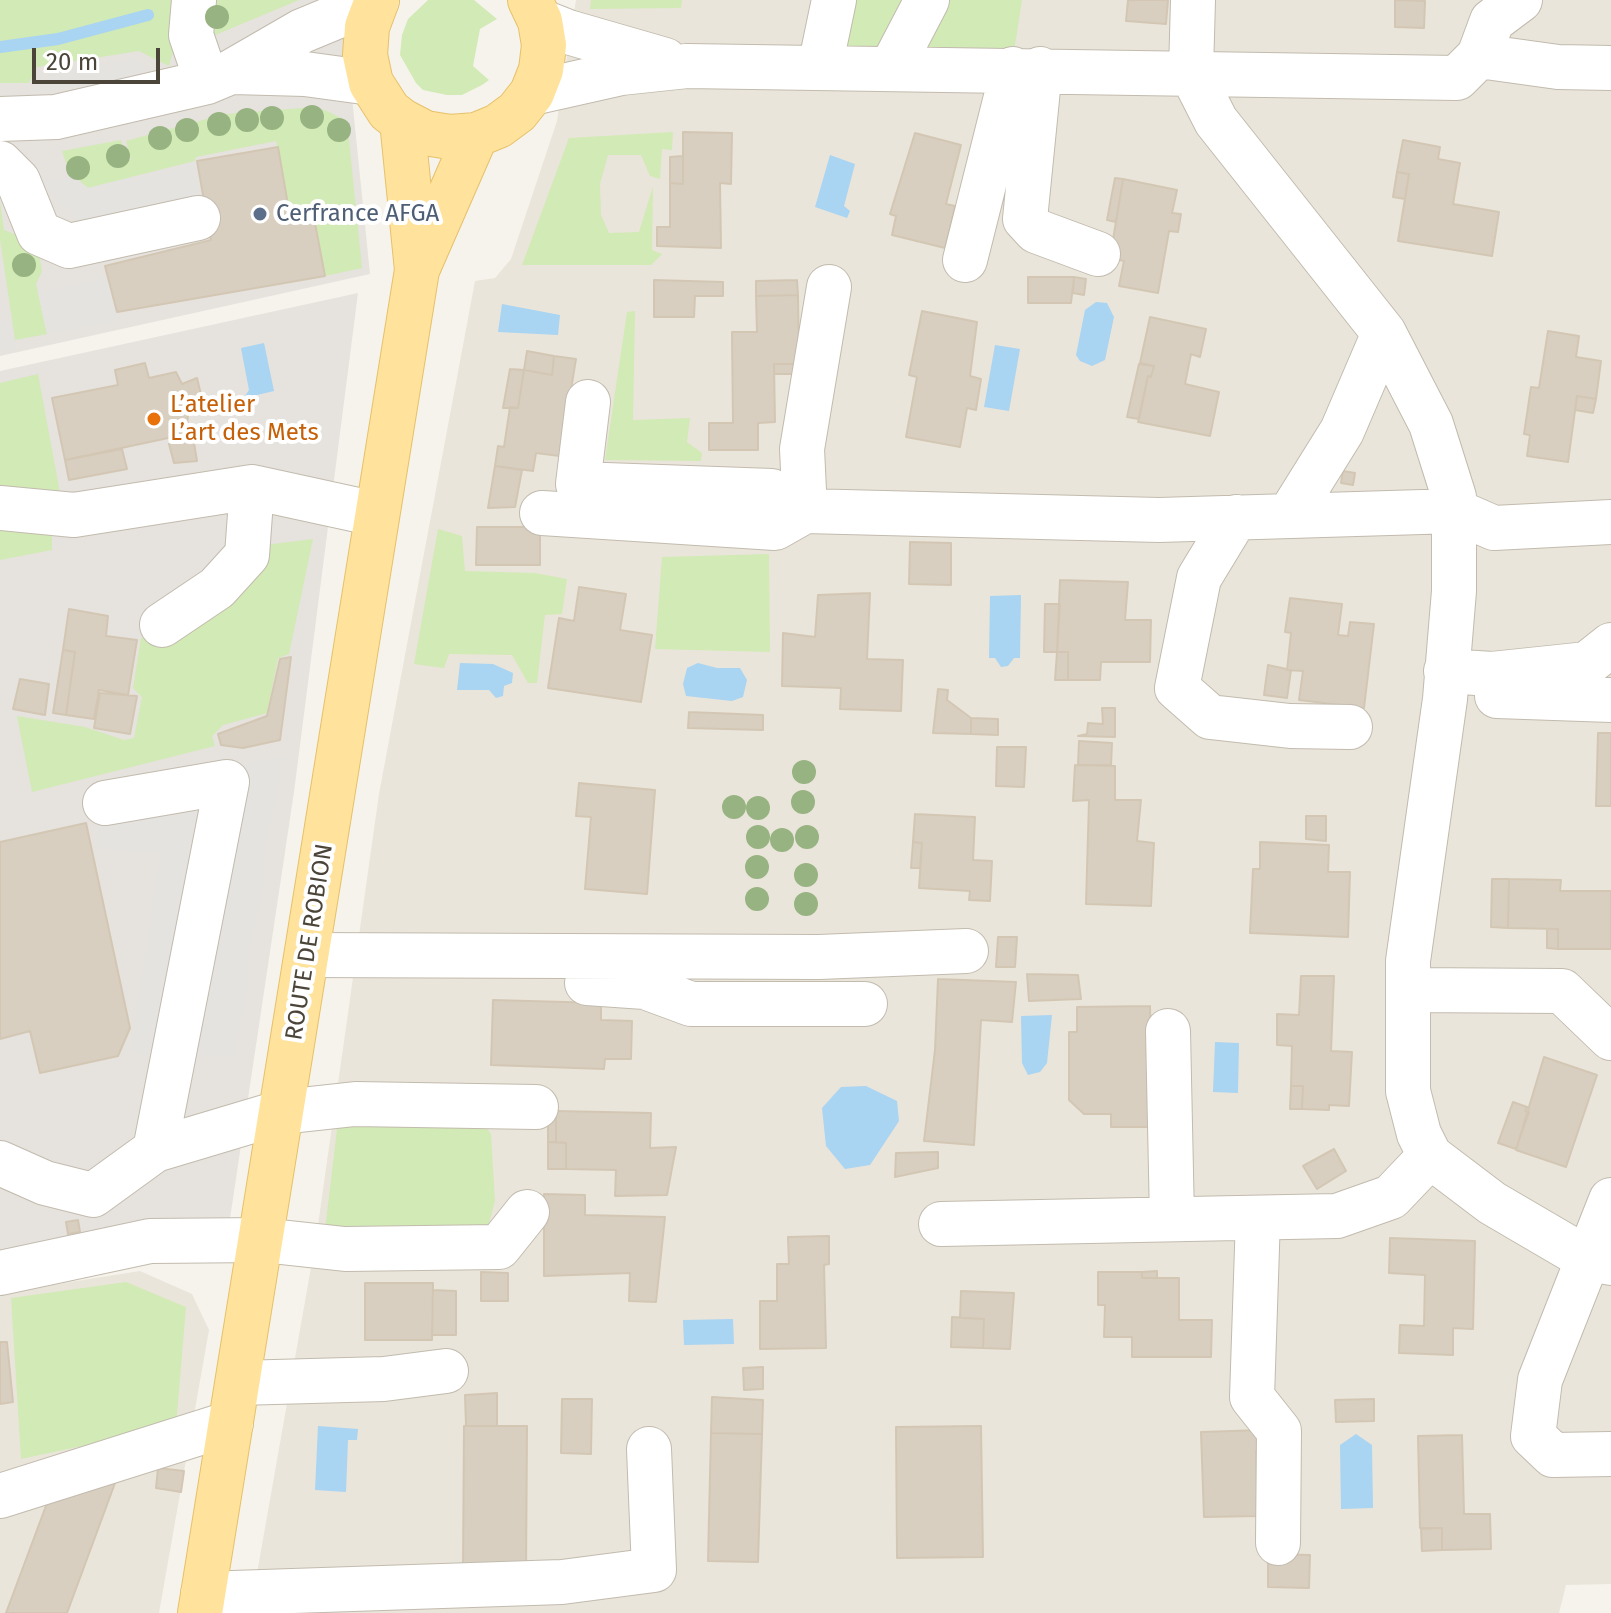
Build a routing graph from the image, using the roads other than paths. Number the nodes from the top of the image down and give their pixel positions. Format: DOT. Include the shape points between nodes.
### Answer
graph roads {
  1 [pos="194,0"];
  2 [pos="377,0"];
  3 [pos="834,0"];
  4 [pos="927,0"];
  5 [pos="1193,0"];
  6 [pos="535,10"];
  7 [pos="1490,19"];
  8 [pos="687,66"];
  9 [pos="820,67"];
  10 [pos="892,67"];
  11 [pos="1611,68"];
  12 [pos="1027,69"];
  13 [pos="1191,72"];
  14 [pos="219,77"];
  15 [pos="371,83"];
  16 [pos="532,93"];
  17 [pos="0,119"];
  18 [pos="402,121"];
  19 [pos="476,135"];
  20 [pos="0,163"];
  21 [pos="198,218"];
  22 [pos="1098,254"];
  23 [pos="965,260"];
  24 [pos="417,270"];
  25 [pos="829,287"];
  26 [pos="1384,333"];
  27 [pos="588,402"];
  28 [pos="252,487"];
  29 [pos="0,508"];
  30 [pos="1455,511"];
  31 [pos="542,513"];
  32 [pos="376,514"];
  33 [pos="1289,516"];
  34 [pos="1236,517"];
  35 [pos="790,520"];
  36 [pos="1603,523"];
  37 [pos="162,625"];
  38 [pos="1611,645"];
  39 [pos="1446,685"];
  40 [pos="1611,700"];
  41 [pos="1350,727"];
  42 [pos="105,803"];
  43 [pos="966,951"];
  44 [pos="1582,967"];
  45 [pos="306,968"];
  46 [pos="1408,975"];
  47 [pos="865,1004"];
  48 [pos="1168,1031"];
  49 [pos="1611,1038"];
  50 [pos="536,1107"];
  51 [pos="282,1112"];
  52 [pos="155,1150"];
  53 [pos="1430,1156"];
  54 [pos="0,1163"];
  55 [pos="1611,1200"];
  56 [pos="527,1212"];
  57 [pos="1258,1218"];
  58 [pos="1172,1219"];
  59 [pos="941,1224"];
  60 [pos="262,1240"];
  61 [pos="1599,1260"];
  62 [pos="0,1273"];
  63 [pos="446,1371"];
  64 [pos="235,1403"];
  65 [pos="649,1449"];
  66 [pos="1611,1454"];
  67 [pos="0,1496"];
  68 [pos="1278,1543"];
  69 [pos="202,1603"];
  1 -- 14 [label="street" via="191,35"];
  2 -- 14 [label="street" via="302,31"];
  2 -- 15 [label="main road" via="367,27"];
  3 -- 9 [label="street"];
  4 -- 10 [label="street"];
  5 -- 13 [label="street"];
  6 -- 8 [label="street" via="609,45"];
  6 -- 16 [label="main road" via="544,45"];
  7 -- 11 [label="street" via="1558,67"];
  7 -- 13 [label="street" via="1457,78"];
  8 -- 9 [label="street"];
  8 -- 16 [label="street" via="621,73"];
  9 -- 10 [label="street"];
  10 -- 12 [label="street"];
  12 -- 13 [label="street"];
  12 -- 22 [label="street" via="1025,219 1036,231"];
  12 -- 23 [label="street"];
  13 -- 26 [label="street" via="1216,121"];
  14 -- 15 [label="street" via="305,74"];
  14 -- 17 [label="street" via="56,117"];
  15 -- 18 [label="main road"];
  16 -- 19 [label="main road" via="517,112"];
  18 -- 19 [label="main road" via="425,133"];
  18 -- 24 [label="main road, ROUTE DE ROBION"];
  19 -- 24 [label="main road, ROUTE DE ROBION"];
  20 -- 21 [label="street" via="18,181 39,233 69,246"];
  24 -- 32 [label="main road, ROUTE DE ROBION"];
  25 -- 35 [label="street"];
  26 -- 30 [label="street" via="1431,424"];
  26 -- 33 [label="street" via="1342,431"];
  27 -- 35 [label="street" via="578,484 772,491"];
  28 -- 29 [label="street" via="74,515"];
  28 -- 32 [label="street"];
  28 -- 37 [label="street" via="247,555 217,588"];
  30 -- 33 [label="street"];
  30 -- 36 [label="street" via="1494,528"];
  30 -- 39 [label="street"];
  31 -- 35 [label="street"];
  32 -- 45 [label="main road, ROUTE DE ROBION"];
  33 -- 34 [label="street"];
  34 -- 35 [label="street"];
  34 -- 41 [label="street" via="1199,578 1177,688 1210,717"];
  38 -- 39 [label="street" via="1587,664 1492,674"];
  39 -- 40 [label="street" via="1490,696"];
  39 -- 46 [label="street"];
  42 -- 52 [label="street" via="227,782"];
  43 -- 45 [label="street"];
  44 -- 46 [label="street"];
  45 -- 47 [label="street" via="645,987 691,1004"];
  45 -- 51 [label="main road, ROUTE DE ROBION"];
  46 -- 49 [label="street" via="1456,993 1562,991"];
  46 -- 53 [label="street" via="1408,1091"];
  48 -- 58 [label="street"];
  50 -- 51 [label="street" via="355,1104"];
  51 -- 52 [label="street"];
  51 -- 60 [label="main road, ROUTE DE ROBION"];
  52 -- 54 [label="street" via="93,1195 45,1183"];
  53 -- 57 [label="street" via="1391,1197 1337,1216"];
  53 -- 61 [label="street" via="1492,1203"];
  55 -- 61 [label="street"];
  56 -- 60 [label="street" via="499,1247 345,1249"];
  57 -- 58 [label="street"];
  57 -- 68 [label="street" via="1252,1397 1279,1431"];
  58 -- 59 [label="street"];
  60 -- 62 [label="street" via="150,1241"];
  60 -- 64 [label="main road, ROUTE DE ROBION"];
  61 -- 66 [label="street" via="1540,1380 1533,1436 1553,1455"];
  63 -- 64 [label="street"];
  64 -- 67 [label="street"];
  64 -- 69 [label="main road, ROUTE DE ROBION"];
  65 -- 69 [label="street" via="654,1570 562,1582"];
}
